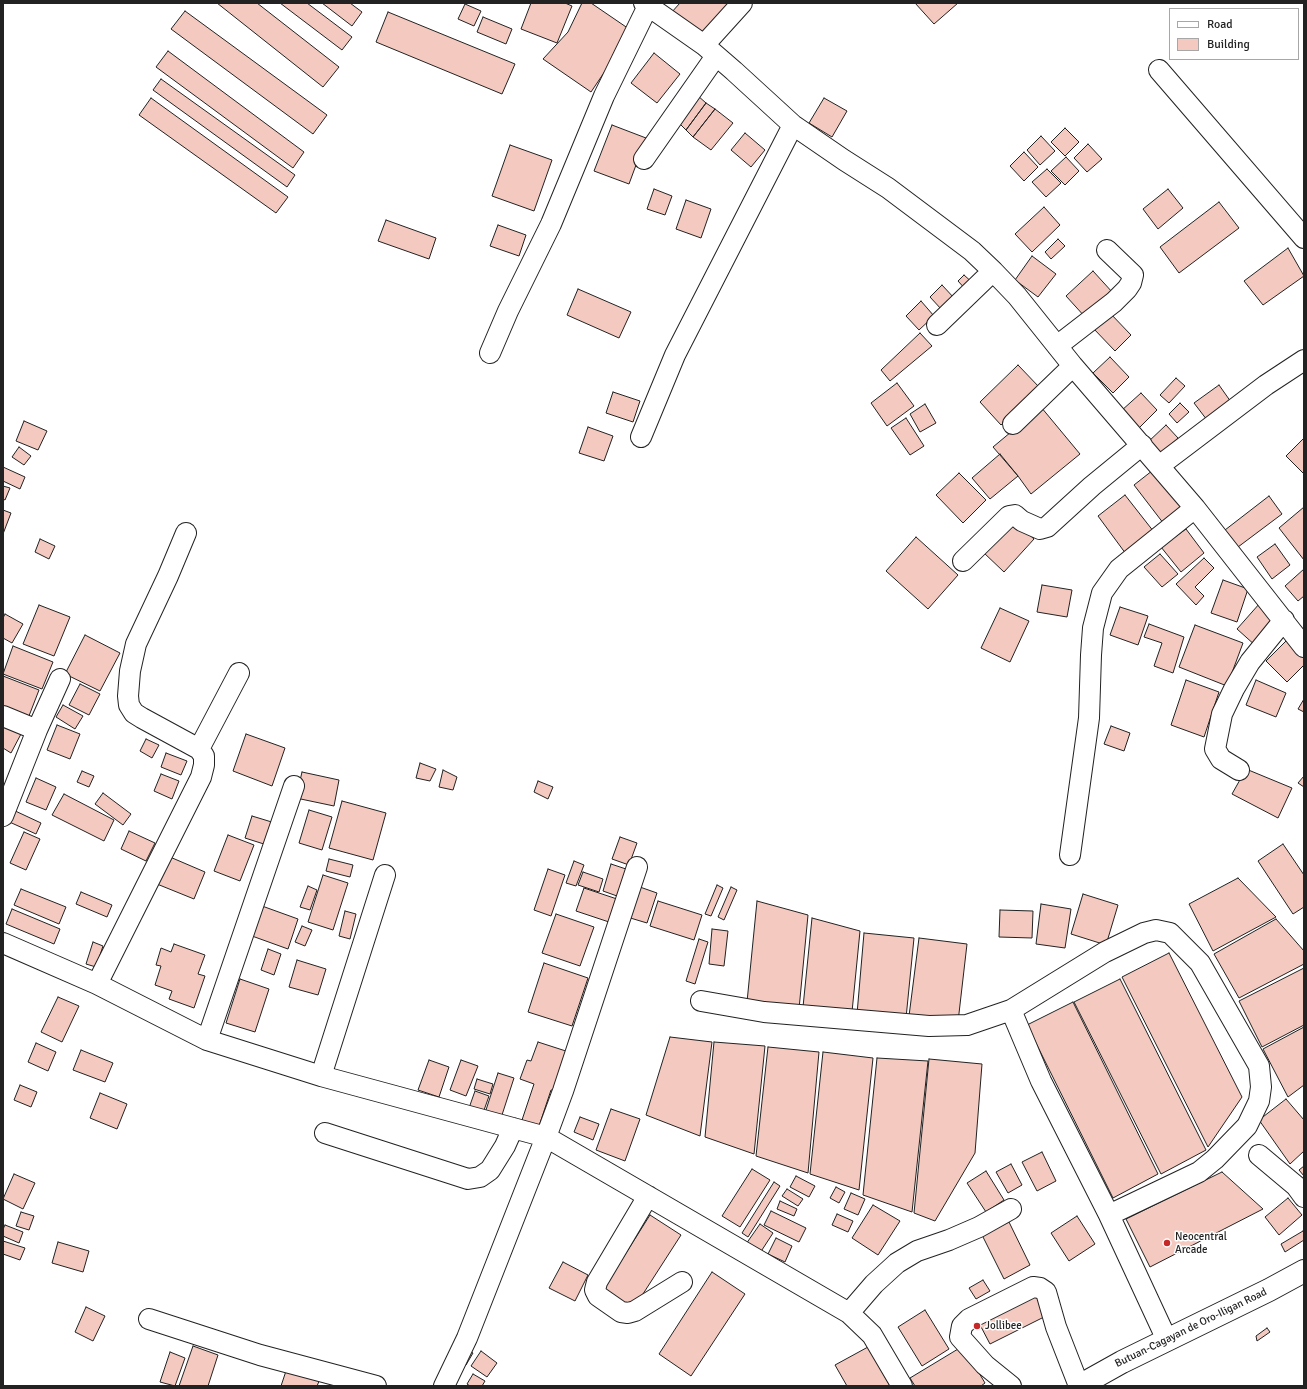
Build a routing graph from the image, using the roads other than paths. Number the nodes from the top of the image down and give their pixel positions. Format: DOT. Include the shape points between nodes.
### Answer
graph roads {
  1 [pos="742,3"];
  2 [pos="646,4"];
  3 [pos="710,51"];
  4 [pos="1159,70"];
  5 [pos="793,125"];
  6 [pos="644,159"];
  7 [pos="1304,238"];
  8 [pos="1108,250"];
  9 [pos="993,271"];
  10 [pos="937,325"];
  11 [pos="1057,346"];
  12 [pos="490,353"];
  13 [pos="1304,360"];
  14 [pos="1073,366"];
  15 [pos="1013,424"];
  16 [pos="641,437"];
  17 [pos="1142,445"];
  18 [pos="1159,466"];
  19 [pos="1195,508"];
  20 [pos="186,533"];
  21 [pos="963,561"];
  22 [pos="1284,620"];
  23 [pos="1304,647"];
  24 [pos="239,672"];
  25 [pos="60,679"];
  26 [pos="3,716"];
  27 [pos="37,730"];
  28 [pos="199,749"];
  29 [pos="1238,770"];
  30 [pos="294,786"];
  31 [pos="3,816"];
  32 [pos="1070,855"];
  33 [pos="637,867"];
  34 [pos="385,875"];
  35 [pos="3,943"];
  36 [pos="97,984"];
  37 [pos="701,1001"];
  38 [pos="1011,1010"];
  39 [pos="207,1040"];
  40 [pos="321,1076"];
  41 [pos="513,1128"];
  42 [pos="325,1133"];
  43 [pos="546,1137"];
  44 [pos="1259,1155"];
  45 [pos="648,1196"];
  46 [pos="1304,1197"];
  47 [pos="1011,1208"];
  48 [pos="1109,1215"];
  49 [pos="1302,1275"];
  50 [pos="682,1282"];
  51 [pos="848,1313"];
  52 [pos="149,1320"];
  53 [pos="1167,1340"];
  54 [pos="376,1386"];
  55 [pos="444,1386"];
  56 [pos="902,1386"];
  57 [pos="1011,1386"];
  58 [pos="1079,1386"];
  1 -- 3 [label="street"];
  2 -- 3 [label="street"];
  2 -- 12 [label="street" via="604,96 551,224"];
  3 -- 5 [label="street"];
  3 -- 6 [label="street"];
  4 -- 7 [label="street"];
  5 -- 9 [label="street" via="888,188 972,251"];
  5 -- 16 [label="street" via="675,355"];
  8 -- 11 [label="street" via="1133,275 1131,283 1114,302"];
  9 -- 10 [label="street"];
  9 -- 11 [label="street" via="1017,296"];
  11 -- 14 [label="street"];
  13 -- 18 [label="street" via="1266,385"];
  14 -- 15 [label="street"];
  14 -- 17 [label="street"];
  17 -- 18 [label="street"];
  17 -- 21 [label="street" via="1047,527 1040,529 1015,515 1009,516"];
  18 -- 19 [label="street"];
  19 -- 22 [label="street"];
  19 -- 32 [label="street" via="1119,569 1102,593 1093,628 1089,718"];
  20 -- 28 [label="street" via="136,644 128,696 129,705 134,713"];
  22 -- 23 [label="street"];
  22 -- 29 [label="street" via="1250,662 1222,714 1215,749 1221,759"];
  24 -- 28 [label="street"];
  25 -- 27 [label="street"];
  26 -- 27 [label="street"];
  27 -- 31 [label="street"];
  28 -- 36 [label="street" via="204,756 201,777"];
  30 -- 39 [label="street"];
  33 -- 43 [label="street"];
  34 -- 40 [label="street"];
  35 -- 36 [label="street"];
  36 -- 39 [label="street"];
  37 -- 38 [label="street" via="764,1012 929,1026 967,1025"];
  38 -- 48 [label="street" via="1042,1081"];
  38 -- 48 [label="street" via="1105,952 1144,933 1156,930 1170,933 1200,963 1259,1066 1259,1101 1247,1126 1215,1159 1199,1172"];
  39 -- 40 [label="street"];
  40 -- 41 [label="street"];
  41 -- 42 [label="street" via="490,1170 480,1177 468,1179"];
  41 -- 43 [label="street"];
  43 -- 45 [label="street"];
  43 -- 55 [label="street" via="470,1330"];
  44 -- 46 [label="street" via="1296,1186"];
  45 -- 50 [label="street" via="597,1282 595,1290 598,1296 621,1312 628,1313"];
  45 -- 51 [label="street"];
  47 -- 51 [label="street" via="979,1226 917,1251 897,1263"];
  48 -- 53 [label="street"];
  49 -- 53 [label="highway, Butuan-Cagayan de Oro-Iligan Road"];
  51 -- 56 [label="street" via="872,1336"];
  52 -- 54 [label="street" via="260,1355"];
  53 -- 58 [label="highway, Butuan-Cagayan de Oro-Iligan Road"];
  57 -- 58 [label="street" via="985,1365 960,1337 962,1326 969,1319 1033,1287 1046,1292 1056,1327"];
}
